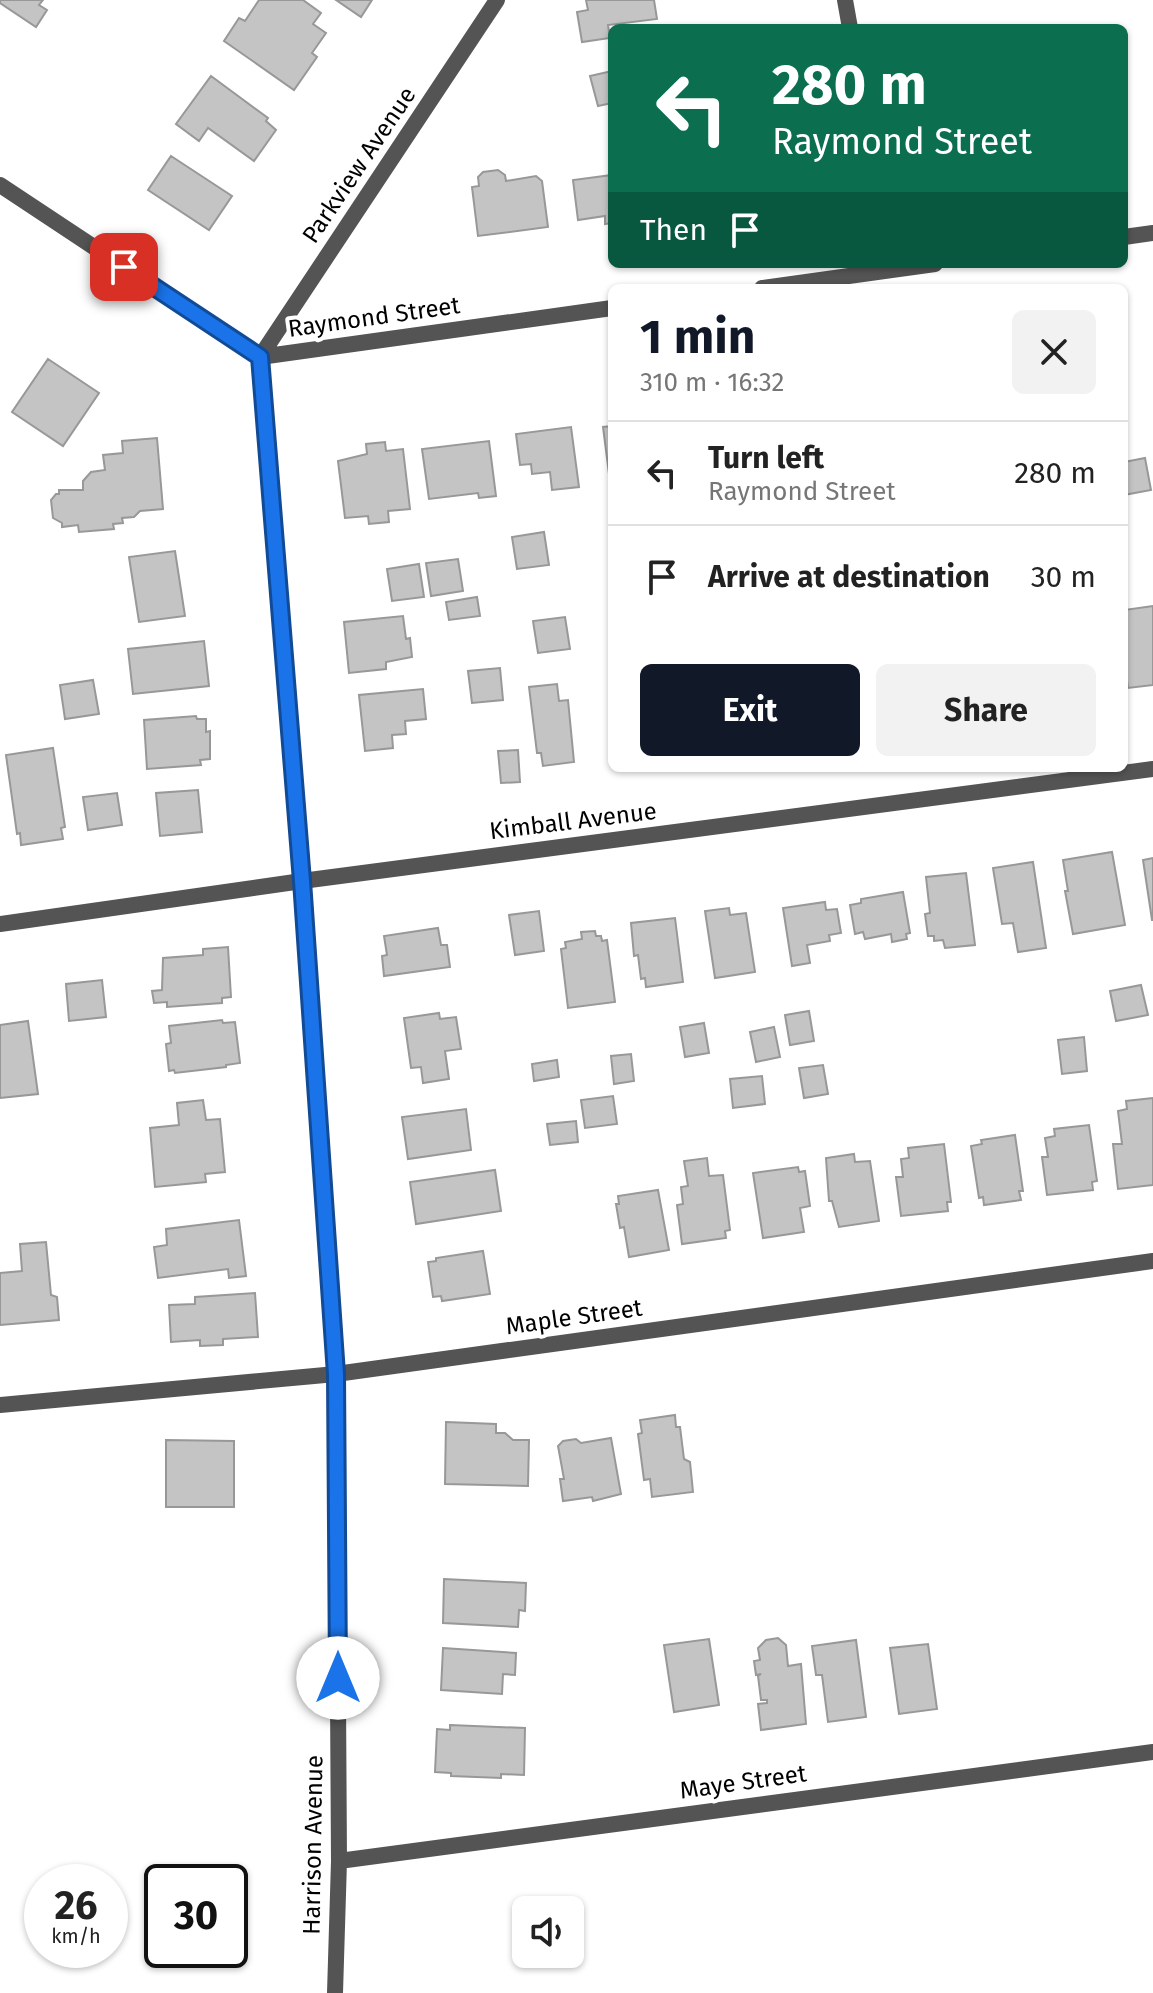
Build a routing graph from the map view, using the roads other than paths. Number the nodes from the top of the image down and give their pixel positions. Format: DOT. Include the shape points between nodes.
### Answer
graph roads {
  1 [pos="497,0"];
  2 [pos="845,0"];
  3 [pos="849,24"];
  4 [pos="0,185"];
  5 [pos="1153,233"];
  6 [pos="1128,236"];
  7 [pos="884,268"];
  8 [pos="786,284"];
  9 [pos="608,309"];
  10 [pos="260,357"];
  11 [pos="1153,769"];
  12 [pos="302,881"];
  13 [pos="0,924"];
  14 [pos="1153,1261"];
  15 [pos="336,1374"];
  16 [pos="0,1405"];
  17 [pos="1153,1752"];
  18 [pos="339,1861"];
  19 [pos="335,1993"];
  1 -- 10 [label="street, Parkview Avenue"];
  2 -- 3 [label="street"];
  4 -- 10 [label="street, Raymond Street"];
  5 -- 6 [label="street"];
  7 -- 8 [label="street"];
  9 -- 10 [label="street, Raymond Street"];
  10 -- 12 [label="street, Harrison Avenue"];
  11 -- 12 [label="street, Kimball Avenue"];
  12 -- 13 [label="street, Kimball Avenue"];
  12 -- 15 [label="street, Harrison Avenue"];
  14 -- 15 [label="street, Maple Street"];
  15 -- 16 [label="street, Maple Street"];
  15 -- 18 [label="street, Harrison Avenue"];
  17 -- 18 [label="street, Maye Street"];
  18 -- 19 [label="street, Harrison Avenue"];
}
